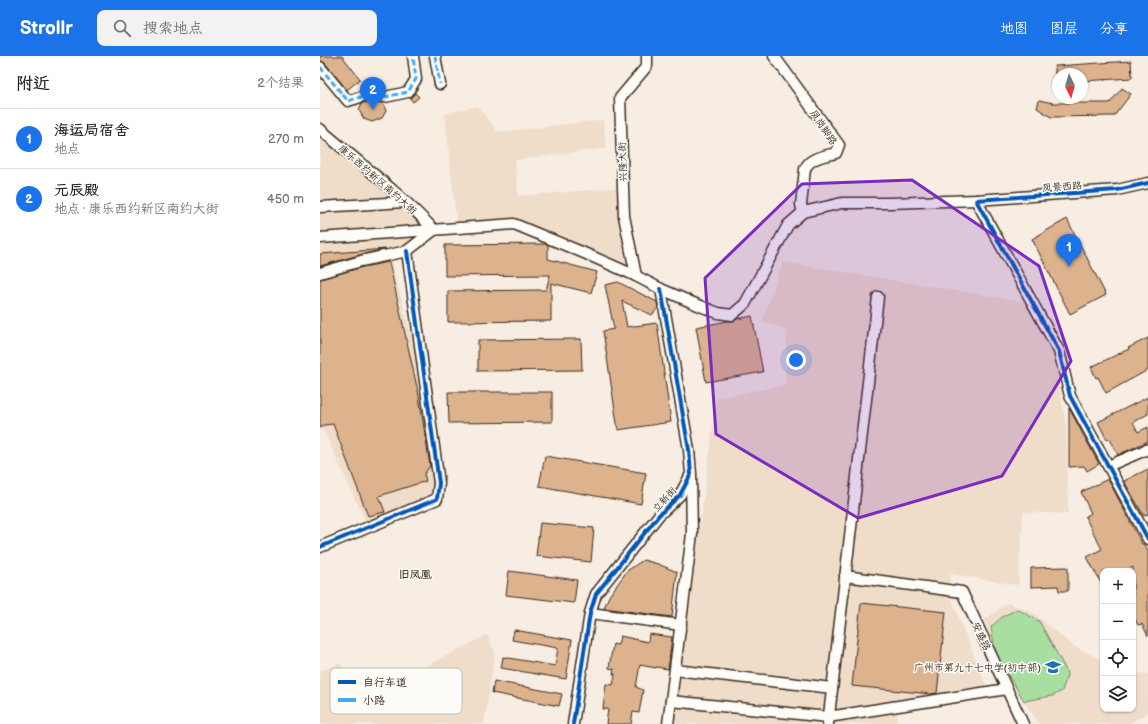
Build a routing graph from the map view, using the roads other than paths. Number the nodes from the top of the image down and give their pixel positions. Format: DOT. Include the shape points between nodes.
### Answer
graph roads {
  1 [pos="413,56"];
  2 [pos="435,56"];
  3 [pos="647,56"];
  4 [pos="774,56"];
  5 [pos="320,68"];
  6 [pos="440,84"];
  7 [pos="320,129"];
  8 [pos="1148,183"];
  9 [pos="976,200"];
  10 [pos="405,202"];
  11 [pos="320,207"];
  12 [pos="803,212"];
  13 [pos="434,230"];
  14 [pos="320,238"];
  15 [pos="407,251"];
  16 [pos="320,273"];
  17 [pos="636,276"];
  18 [pos="661,289"];
  19 [pos="878,297"];
  20 [pos="1148,449"];
  21 [pos="1108,466"];
  22 [pos="691,474"];
  23 [pos="1148,539"];
  24 [pos="320,547"];
  25 [pos="845,576"];
  26 [pos="590,614"];
  27 [pos="681,625"];
  28 [pos="675,670"];
  29 [pos="832,688"];
  30 [pos="1006,689"];
  31 [pos="671,701"];
  32 [pos="828,720"];
  33 [pos="573,724"];
  34 [pos="668,724"];
  35 [pos="1023,724"];
  1 -- 5 [label="street" via="416,80 408,92 385,97 370,94 348,101"];
  2 -- 6 [label="street"];
  3 -- 17 [label="street, 兴隆大街" via="647,66 620,98 624,216"];
  4 -- 12 [label="street, 凤岗脚路" via="839,145 836,153 815,158 805,168 801,205"];
  7 -- 10 [label="street, 康乐西约新区南约大街"];
  8 -- 9 [label="street, 凤景西路" via="1117,190"];
  9 -- 12 [label="street, 凤景西路" via="890,204 842,203"];
  9 -- 21 [label="street" via="1059,351 1070,396"];
  10 -- 11 [label="street"];
  10 -- 13 [label="street, 康乐西约新区南约大街"];
  12 -- 18 [label="street" via="788,225 745,304 732,315 718,313"];
  13 -- 14 [label="street"];
  13 -- 15 [label="street"];
  13 -- 17 [label="street" via="514,224"];
  15 -- 16 [label="street"];
  15 -- 24 [label="street" via="438,476 437,499"];
  17 -- 18 [label="street"];
  18 -- 22 [label="street"];
  19 -- 25 [label="street"];
  20 -- 21 [label="street"];
  21 -- 23 [label="street"];
  22 -- 26 [label="street, 立新街" via="680,495 659,515 596,594"];
  22 -- 27 [label="street" via="692,534"];
  25 -- 29 [label="street"];
  25 -- 30 [label="street, 安盛路" via="962,592"];
  26 -- 27 [label="street"];
  26 -- 33 [label="street, 立新街"];
  27 -- 28 [label="street"];
  28 -- 29 [label="street"];
  28 -- 31 [label="street"];
  29 -- 32 [label="street"];
  30 -- 32 [label="street"];
  30 -- 35 [label="street, 安盛路"];
  31 -- 32 [label="street"];
  31 -- 34 [label="street"];
}
